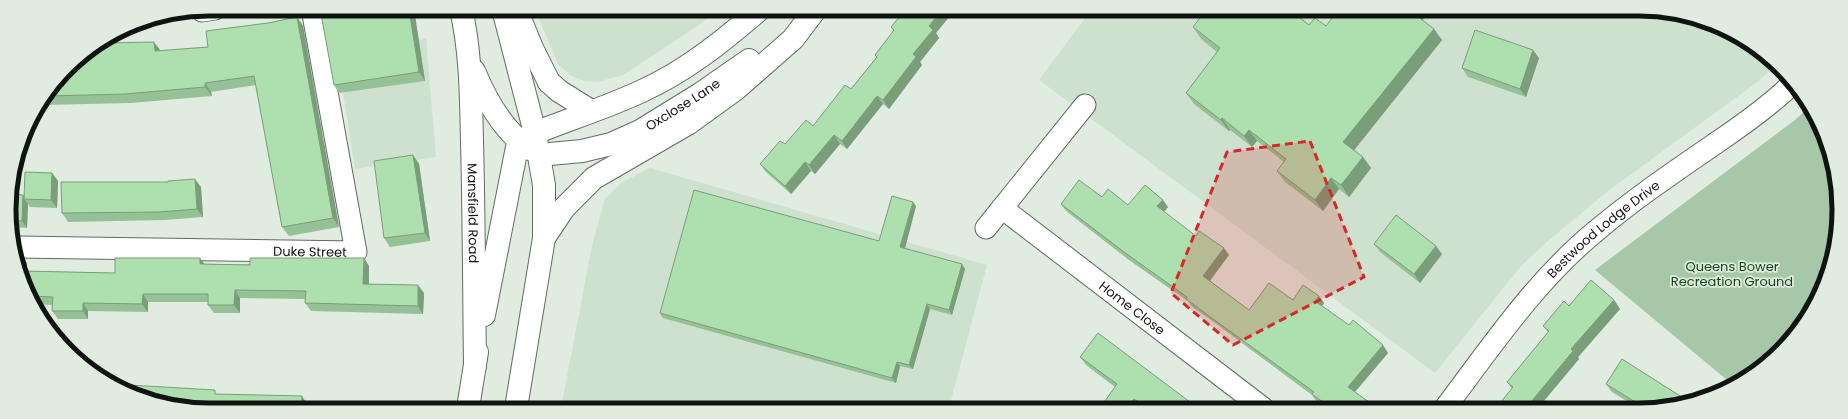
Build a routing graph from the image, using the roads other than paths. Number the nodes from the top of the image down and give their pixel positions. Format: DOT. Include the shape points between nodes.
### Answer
graph roads {
  1 [pos="313,16"];
  2 [pos="457,16"];
  3 [pos="463,16"];
  4 [pos="503,16"];
  5 [pos="519,16"];
  6 [pos="752,16"];
  7 [pos="798,16"];
  8 [pos="810,16"];
  9 [pos="467,32"];
  10 [pos="469,60"];
  11 [pos="1788,87"];
  12 [pos="1085,105"];
  13 [pos="592,111"];
  14 [pos="527,137"];
  15 [pos="539,155"];
  16 [pos="1002,208"];
  17 [pos="986,228"];
  18 [pos="544,238"];
  19 [pos="20,248"];
  20 [pos="475,366"];
  21 [pos="469,403"];
  22 [pos="517,403"];
  23 [pos="1256,403"];
  24 [pos="1449,403"];
  1 -- 19 [label="street, Duke Street" via="356,252"];
  2 -- 9 [label="street"];
  3 -- 9 [label="main road, Mansfield Road"];
  4 -- 14 [label="main road, Mansfield Road"];
  5 -- 13 [label="main road" via="548,82"];
  6 -- 13 [label="main road" via="723,41 674,74 642,91"];
  7 -- 15 [label="main road, Oxclose Lane" via="741,67 640,131 611,144 582,152"];
  8 -- 18 [label="main road" via="793,39 736,89 689,123 594,178 564,208"];
  9 -- 10 [label="main road, Mansfield Road"];
  10 -- 14 [label="main road, Mansfield Road" via="485,98"];
  10 -- 20 [label="main road, Mansfield Road"];
  11 -- 24 [label="street, Bestwood Lodge Drive" via="1742,125 1601,226 1567,257 1522,306"];
  12 -- 16 [label="street"];
  13 -- 14 [label="main road"];
  14 -- 15 [label="main road, Mansfield Road"];
  14 -- 20 [label="main road, Mansfield Road"];
  15 -- 18 [label="main road, Mansfield Road" via="544,185"];
  16 -- 17 [label="street"];
  16 -- 23 [label="street, Home Close"];
  18 -- 22 [label="main road, Mansfield Road"];
  20 -- 21 [label="main road, Mansfield Road"];
}
